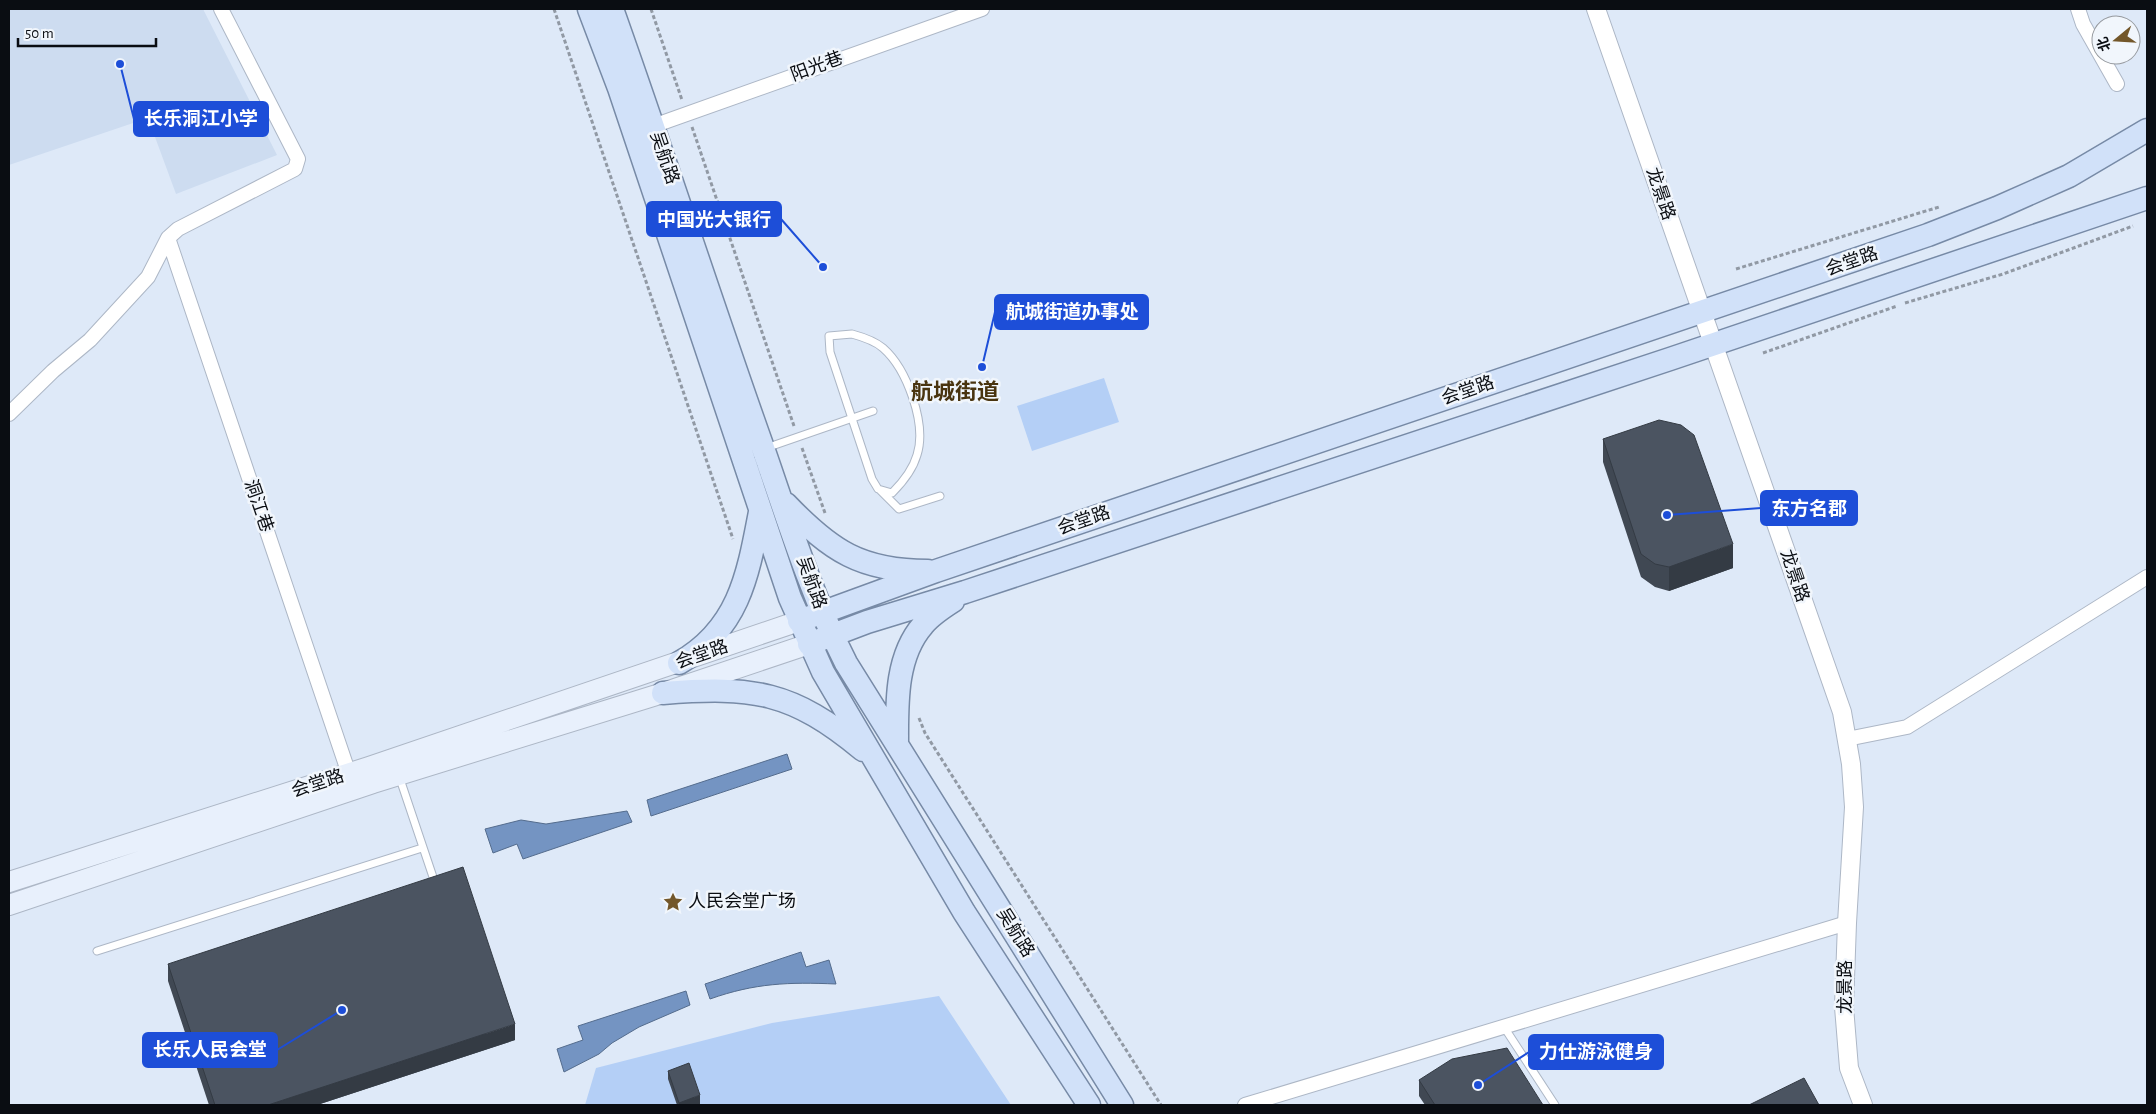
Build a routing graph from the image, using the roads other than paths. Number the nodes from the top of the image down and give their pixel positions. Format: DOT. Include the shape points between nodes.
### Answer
graph roads {
  1 [pos="221,9"];
  2 [pos="589,9"];
  3 [pos="612,9"];
  4 [pos="982,9"];
  5 [pos="1596,9"];
  6 [pos="2078,9"];
  7 [pos="2117,84"];
  8 [pos="653,126"];
  9 [pos="2147,130"];
  10 [pos="2147,198"];
  11 [pos="168,238"];
  12 [pos="1701,313"];
  13 [pos="1712,344"];
  14 [pos="873,411"];
  15 [pos="9,414"];
  16 [pos="852,419"];
  17 [pos="763,449"];
  18 [pos="878,489"];
  19 [pos="940,496"];
  20 [pos="781,500"];
  21 [pos="761,509"];
  22 [pos="936,571"];
  23 [pos="2147,577"];
  24 [pos="965,592"];
  25 [pos="822,614"];
  26 [pos="799,621"];
  27 [pos="832,636"];
  28 [pos="808,644"];
  29 [pos="679,663"];
  30 [pos="663,694"];
  31 [pos="1847,739"];
  32 [pos="897,745"];
  33 [pos="874,758"];
  34 [pos="349,774"];
  35 [pos="398,776"];
  36 [pos="422,848"];
  37 [pos="434,880"];
  38 [pos="9,882"];
  39 [pos="9,905"];
  40 [pos="1847,923"];
  41 [pos="97,951"];
  42 [pos="1504,1027"];
  43 [pos="1088,1105"];
  44 [pos="1122,1105"];
  45 [pos="1245,1105"];
  46 [pos="1555,1105"];
  47 [pos="1863,1105"];
  1 -- 11 [label="street" via="298,159 295,169 207,212"];
  2 -- 21 [label="main road, 吴航路" via="619,88"];
  3 -- 8 [label="main road, 吴航路"];
  4 -- 8 [label="street, 阳光巷"];
  5 -- 12 [label="street, 龙景路"];
  6 -- 7 [label="street"];
  8 -- 17 [label="main road, 吴航路"];
  9 -- 12 [label="main road, 会堂路" via="2068,176 1997,208 1881,252"];
  10 -- 13 [label="main road, 会堂路"];
  11 -- 15 [label="street" via="148,277 90,340"];
  11 -- 34 [label="street, 洞江巷"];
  12 -- 13 [label="street, 龙景路"];
  12 -- 22 [label="main road, 会堂路"];
  13 -- 24 [label="main road, 会堂路"];
  13 -- 31 [label="street, 龙景路" via="1842,712"];
  14 -- 16 [label="lane"];
  16 -- 17 [label="lane"];
  16 -- 18 [label="lane"];
  16 -- 18 [label="lane" via="834,368 829,336 852,334 871,340 884,348 906,378 919,422 918,454 904,482 892,493"];
  17 -- 20 [label="main road, 吴航路"];
  18 -- 19 [label="lane" via="899,509"];
  20 -- 22 [label="main road" via="816,534 857,561 911,571"];
  20 -- 25 [label="main road, 吴航路"];
  21 -- 26 [label="main road, 吴航路"];
  21 -- 29 [label="main road" via="749,571 737,601 710,642"];
  22 -- 25 [label="main road, 会堂路"];
  23 -- 31 [label="street" via="1907,727"];
  24 -- 27 [label="main road, 会堂路"];
  24 -- 32 [label="main road" via="922,626 911,644 899,688"];
  25 -- 26 [label="main road, 会堂路"];
  25 -- 27 [label="main road, 吴航路"];
  26 -- 28 [label="main road, 吴航路"];
  26 -- 29 [label="main road, 会堂路"];
  27 -- 28 [label="main road, 会堂路"];
  27 -- 32 [label="main road, 吴航路"];
  28 -- 30 [label="main road, 会堂路"];
  28 -- 33 [label="main road, 吴航路"];
  29 -- 34 [label="main road, 会堂路"];
  30 -- 33 [label="main road" via="736,690 771,696 820,717"];
  30 -- 35 [label="main road, 会堂路"];
  31 -- 40 [label="street, 龙景路" via="1854,807"];
  32 -- 44 [label="main road, 吴航路"];
  33 -- 43 [label="main road, 吴航路" via="964,912"];
  34 -- 38 [label="main road, 会堂路"];
  35 -- 36 [label="lane"];
  35 -- 39 [label="main road, 会堂路"];
  36 -- 37 [label="lane"];
  36 -- 41 [label="lane"];
  40 -- 42 [label="street"];
  40 -- 47 [label="street, 龙景路" via="1844,1007 1849,1068"];
  42 -- 45 [label="street"];
  42 -- 46 [label="lane"];
}
